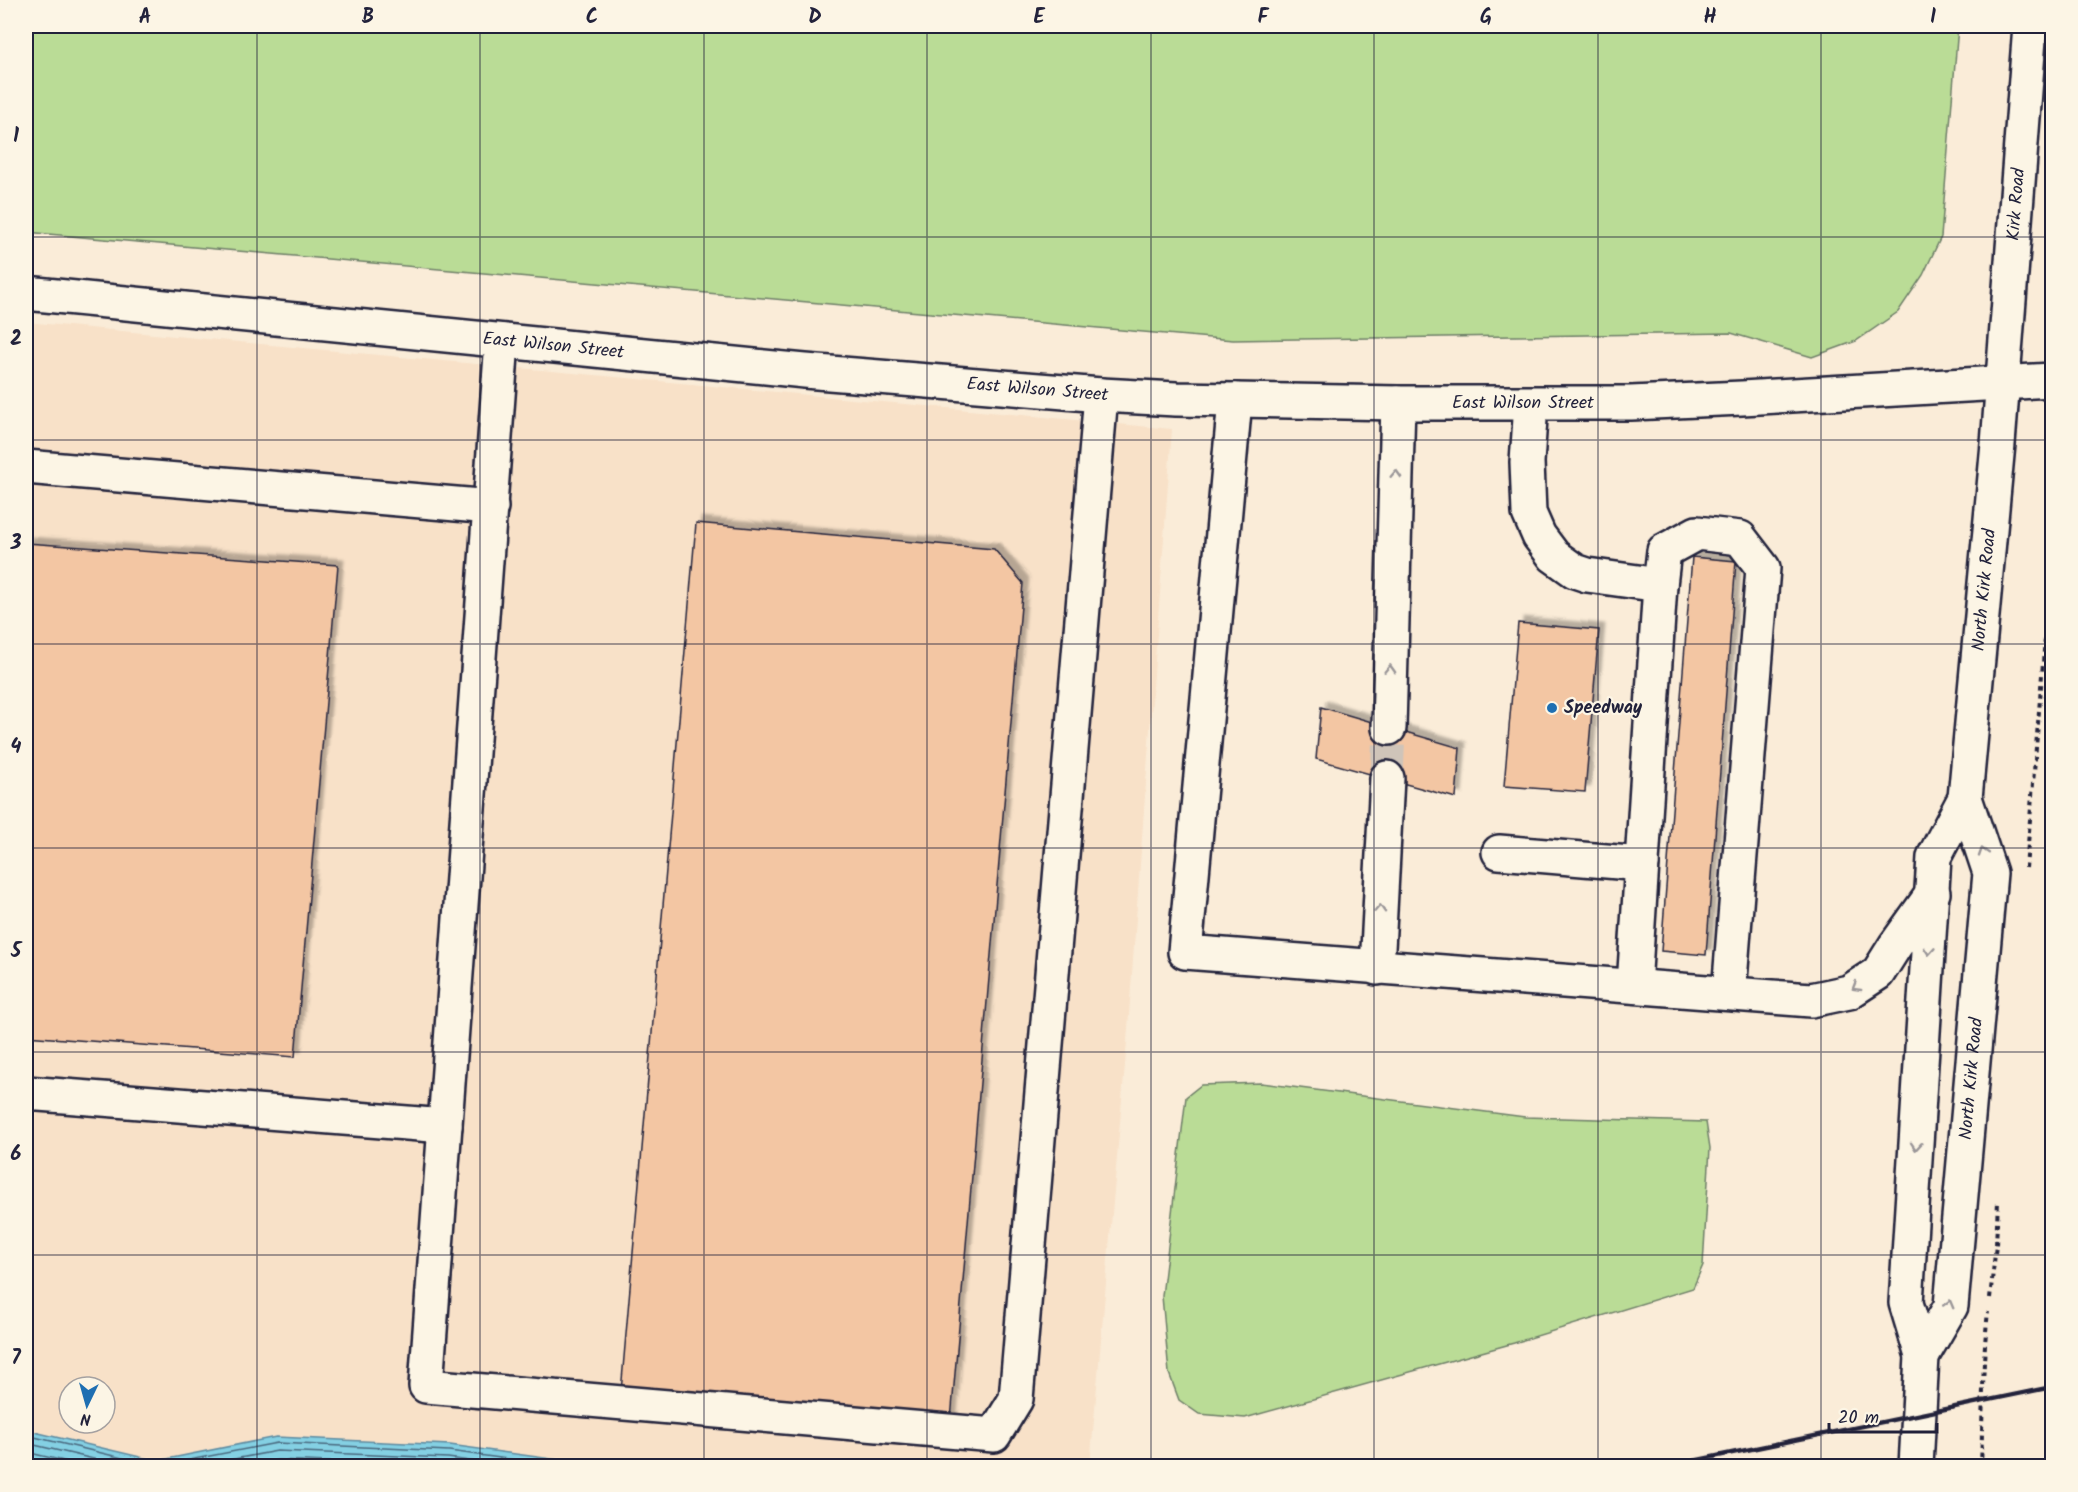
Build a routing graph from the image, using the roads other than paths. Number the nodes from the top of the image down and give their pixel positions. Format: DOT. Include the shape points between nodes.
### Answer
graph roads {
  1 [pos="2030,26"];
  2 [pos="26,293"];
  3 [pos="502,341"];
  4 [pos="2052,380"];
  5 [pos="2003,383"];
  6 [pos="1101,395"];
  7 [pos="1235,400"];
  8 [pos="1398,403"];
  9 [pos="1531,404"];
  10 [pos="26,467"];
  11 [pos="490,507"];
  12 [pos="1660,585"];
  13 [pos="1389,728"];
  14 [pos="1387,778"];
  15 [pos="1965,798"];
  16 [pos="1500,852"];
  17 [pos="1642,864"];
  18 [pos="1933,893"];
  19 [pos="1377,968"];
  20 [pos="1634,986"];
  21 [pos="1729,993"];
  22 [pos="26,1093"];
  23 [pos="445,1126"];
  24 [pos="1922,1356"];
  25 [pos="1916,1467"];
  1 -- 5 [label="street, Kirk Road"];
  2 -- 3 [label="street, East Wilson Street"];
  3 -- 6 [label="street, East Wilson Street"];
  3 -- 11 [label="street"];
  4 -- 5 [label="street, East Wilson Street"];
  5 -- 9 [label="street, East Wilson Street" via="1630,403"];
  5 -- 15 [label="street, North Kirk Road"];
  6 -- 7 [label="street, East Wilson Street"];
  6 -- 23 [label="street" via="1016,1399 994,1435 426,1386"];
  7 -- 8 [label="street, East Wilson Street"];
  7 -- 19 [label="street" via="1185,952"];
  8 -- 9 [label="street, East Wilson Street"];
  13 -- 8 [label="street, one-way"];
  9 -- 12 [label="street" via="1529,513 1539,536 1554,556 1575,571"];
  10 -- 11 [label="street"];
  11 -- 23 [label="street"];
  12 -- 17 [label="street"];
  12 -- 21 [label="street" via="1664,551 1697,533 1740,538 1763,568"];
  19 -- 14 [label="street, one-way"];
  15 -- 18 [label="street, North Kirk Road" via="1934,857"];
  24 -- 15 [label="street, North Kirk Road, one-way" via="1950,1306 1990,873"];
  16 -- 17 [label="street"];
  17 -- 20 [label="street"];
  18 -- 21 [label="street, one-way" via="1878,973 1849,992 1811,1000"];
  18 -- 24 [label="street, North Kirk Road, one-way" via="1906,1303"];
  19 -- 20 [label="street"];
  20 -- 21 [label="street"];
  22 -- 23 [label="street"];
  24 -- 25 [label="street, North Kirk Road"];
}
